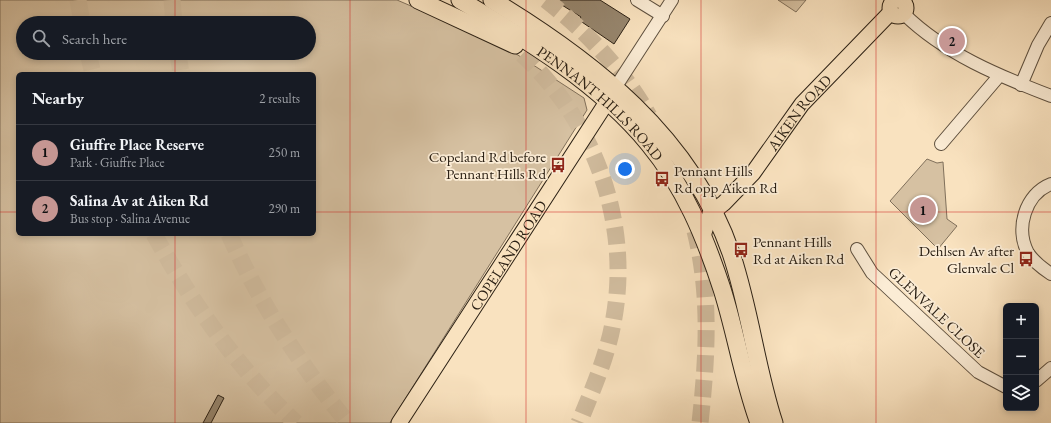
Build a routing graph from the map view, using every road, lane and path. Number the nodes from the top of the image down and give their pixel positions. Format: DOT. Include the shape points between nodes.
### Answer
graph roads {
  1 [pos="418,0"];
  2 [pos="460,0"];
  3 [pos="492,0"];
  4 [pos="637,0"];
  5 [pos="672,0"];
  6 [pos="900,7"];
  7 [pos="663,16"];
  8 [pos="1051,23"];
  9 [pos="999,76"];
  10 [pos="581,80"];
  11 [pos="1021,85"];
  12 [pos="611,95"];
  13 [pos="1051,96"];
  14 [pos="941,144"];
  15 [pos="1051,184"];
  16 [pos="714,211"];
  17 [pos="703,236"];
  18 [pos="857,248"];
  19 [pos="1051,274"];
  20 [pos="1051,368"];
  21 [pos="1039,378"];
  22 [pos="1003,385"];
  23 [pos="399,423"];
  24 [pos="759,423"];
  25 [pos="774,423"];
  1 -- 10 [label="highway" via="502,38"];
  2 -- 10 [label="highway, PENNANT HILLS ROAD" via="500,24"];
  3 -- 12 [label="highway, PENNANT HILLS ROAD" via="569,51"];
  4 -- 7 [label="street"];
  5 -- 7 [label="street"];
  6 -- 9 [label="street" via="930,37"];
  6 -- 16 [label="main road, AIKEN ROAD" via="802,104 753,173"];
  7 -- 12 [label="street"];
  8 -- 11 [label="street" via="1038,45"];
  9 -- 11 [label="street"];
  9 -- 14 [label="street"];
  10 -- 12 [label="highway, PENNANT HILLS ROAD"];
  11 -- 13 [label="street"];
  12 -- 16 [label="highway, PENNANT HILLS ROAD" via="646,115 690,170"];
  12 -- 17 [label="highway, PENNANT HILLS ROAD" via="627,120 670,173"];
  12 -- 23 [label="main road, COPELAND ROAD"];
  15 -- 19 [label="street" via="1037,192 1028,206 1023,219 1023,237 1033,259"];
  16 -- 17 [label="main road, AIKEN ROAD" via="706,222"];
  16 -- 25 [label="highway, PENNANT HILLS ROAD" via="737,274"];
  17 -- 24 [label="highway, PENNANT HILLS ROAD" via="722,290"];
  18 -- 22 [label="street, GLENVALE CLOSE" via="872,274 978,372"];
  20 -- 21 [label="street"];
}
